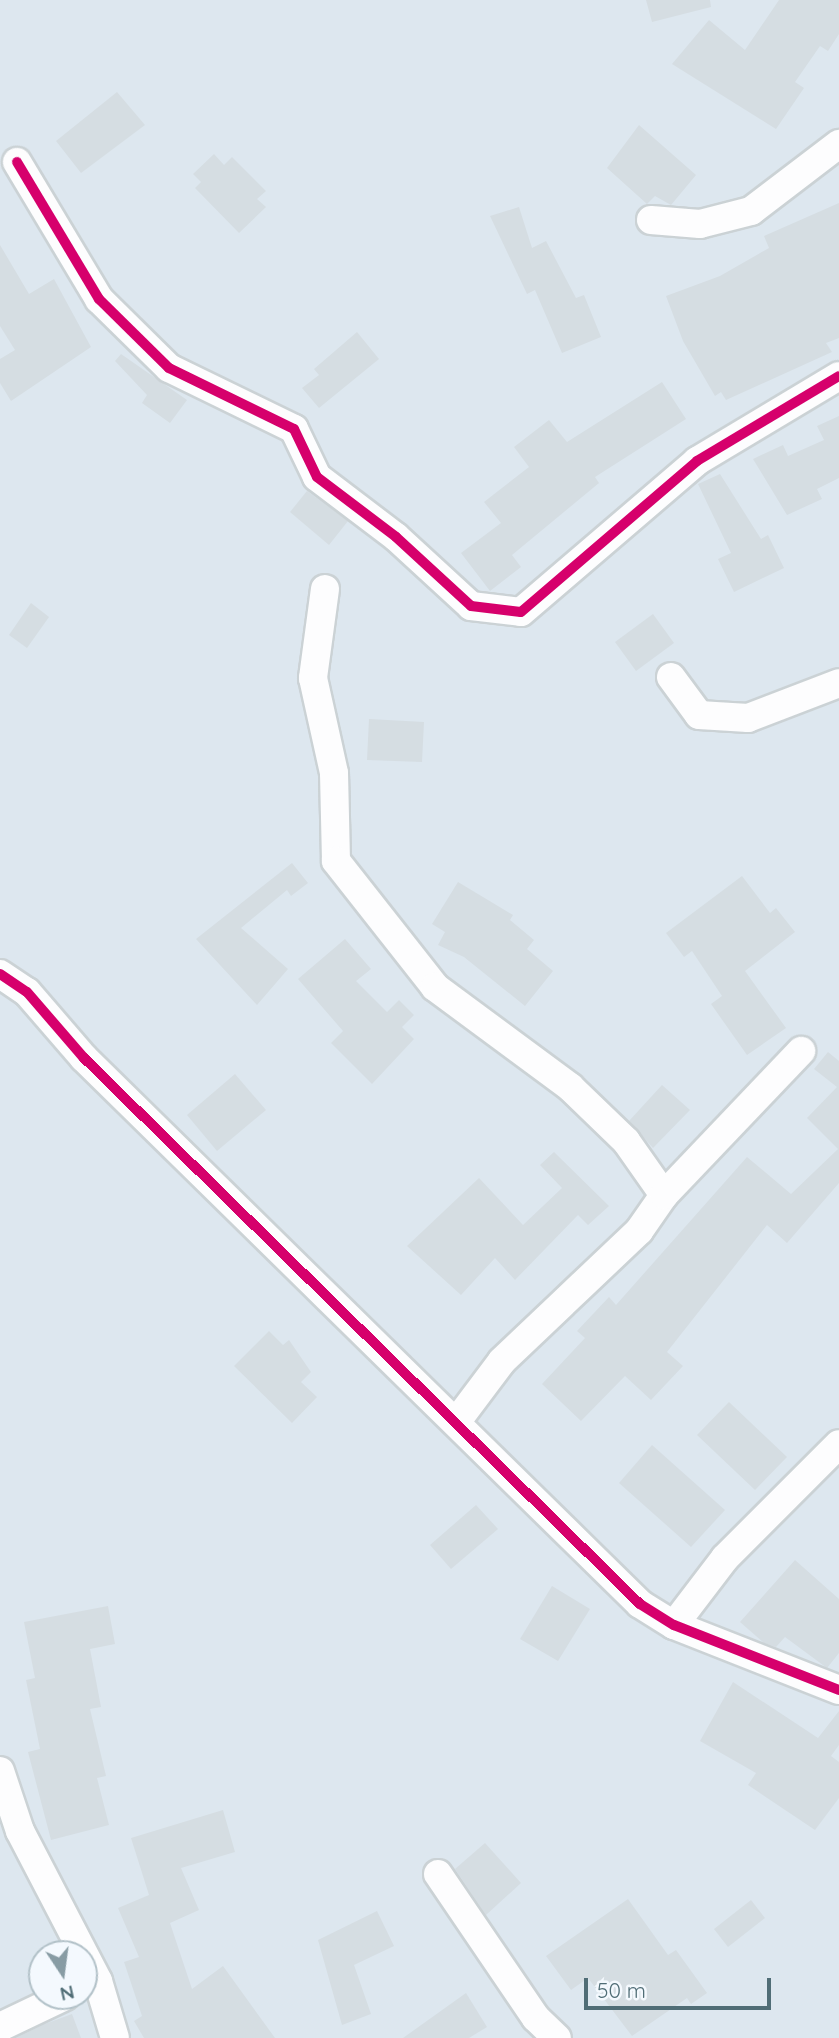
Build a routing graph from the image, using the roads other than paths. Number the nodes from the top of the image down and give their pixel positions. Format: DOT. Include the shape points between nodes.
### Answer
graph roads {
  1 [pos="839,144"];
  2 [pos="16,162"];
  3 [pos="651,220"];
  4 [pos="839,376"];
  5 [pos="325,589"];
  6 [pos="671,677"];
  7 [pos="839,683"];
  8 [pos="0,974"];
  9 [pos="801,1051"];
  10 [pos="664,1195"];
  11 [pos="457,1421"];
  12 [pos="839,1444"];
  13 [pos="674,1625"];
  14 [pos="839,1690"];
  15 [pos="0,1771"];
  16 [pos="438,1874"];
  17 [pos="71,1940"];
  18 [pos="98,2000"];
  19 [pos="35,2010"];
  20 [pos="0,2026"];
  21 [pos="115,2038"];
  22 [pos="557,2038"];
  1 -- 3 [label="street" via="751,211 700,224"];
  2 -- 4 [label="street" via="99,299 169,368 294,429 317,477 471,606 521,612 697,461"];
  5 -- 10 [label="street" via="313,678 334,773 336,861 435,987 570,1087 626,1141"];
  6 -- 7 [label="street" via="699,715 748,718"];
  8 -- 11 [label="street" via="27,992 92,1066"];
  9 -- 10 [label="street"];
  10 -- 11 [label="street" via="639,1231 502,1361"];
  11 -- 13 [label="street" via="624,1588"];
  12 -- 13 [label="street" via="716,1568"];
  13 -- 14 [label="street"];
  15 -- 17 [label="street" via="20,1831"];
  16 -- 22 [label="street" via="536,2018"];
  18 -- 21 [label="street"];
  19 -- 20 [label="street"];
}
